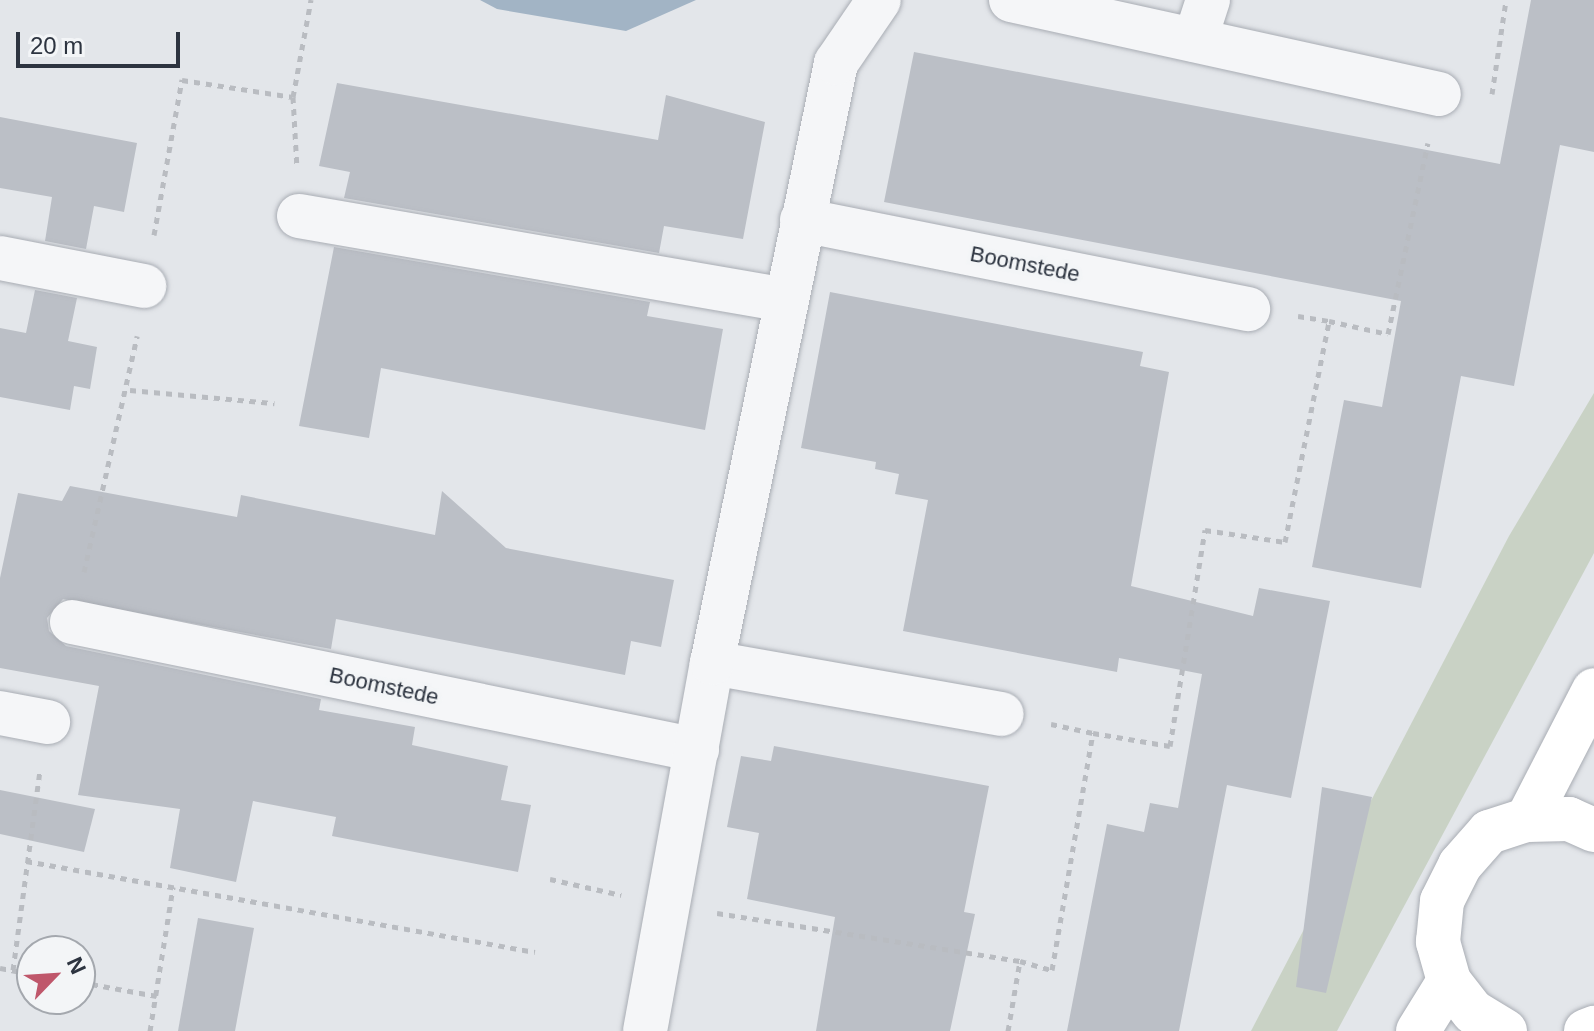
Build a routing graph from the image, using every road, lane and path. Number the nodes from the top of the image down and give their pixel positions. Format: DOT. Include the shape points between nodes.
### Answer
graph roads {
  1 [pos="311,0"];
  2 [pos="879,0"];
  3 [pos="1011,0"];
  4 [pos="1506,0"];
  5 [pos="1202,20"];
  6 [pos="1439,94"];
  7 [pos="293,97"];
  8 [pos="299,216"];
  9 [pos="802,220"];
  10 [pos="0,258"];
  11 [pos="144,286"];
  12 [pos="786,300"];
  13 [pos="1248,309"];
  14 [pos="130,390"];
  15 [pos="274,403"];
  16 [pos="72,622"];
  17 [pos="712,663"];
  18 [pos="1594,690"];
  19 [pos="0,713"];
  20 [pos="1002,714"];
  21 [pos="48,722"];
  22 [pos="697,750"];
  23 [pos="1527,820"];
  24 [pos="1594,830"];
  25 [pos="26,861"];
  26 [pos="550,879"];
  27 [pos="173,887"];
  28 [pos="670,906"];
  29 [pos="535,952"];
  30 [pos="1020,961"];
  31 [pos="0,968"];
  32 [pos="13,970"];
  33 [pos="16,971"];
  34 [pos="1449,981"];
  35 [pos="96,985"];
  36 [pos="157,996"];
  37 [pos="1594,1028"];
  38 [pos="150,1031"];
  39 [pos="645,1031"];
  40 [pos="1008,1031"];
  41 [pos="1418,1031"];
  42 [pos="1505,1031"];
  43 [pos="1586,1031"];
  1 -- 7 [label="path"];
  2 -- 9 [label="street" via="836,63"];
  3 -- 5 [label="street"];
  4 -- 6 [label="path" via="1491,105"];
  5 -- 6 [label="street"];
  6 -- 30 [label="path" via="1388,334 1329,321 1285,542 1205,530 1170,746 1093,733 1052,970"];
  7 -- 8 [label="path"];
  7 -- 11 [label="path" via="182,80"];
  8 -- 12 [label="street"];
  9 -- 12 [label="street"];
  9 -- 13 [label="street, Boomstede"];
  10 -- 11 [label="street"];
  11 -- 14 [label="path"];
  12 -- 17 [label="street"];
  14 -- 15 [label="path"];
  14 -- 16 [label="path"];
  16 -- 22 [label="street, Boomstede"];
  17 -- 20 [label="street"];
  17 -- 22 [label="street"];
  18 -- 23 [label="main road"];
  19 -- 21 [label="street"];
  21 -- 25 [label="path"];
  22 -- 28 [label="street"];
  23 -- 24 [label="main road" via="1569,819"];
  23 -- 34 [label="main road" via="1489,832 1460,865 1442,901 1438,942"];
  25 -- 27 [label="path"];
  25 -- 32 [label="path"];
  26 -- 28 [label="path"];
  27 -- 29 [label="path"];
  27 -- 36 [label="path"];
  28 -- 30 [label="path"];
  28 -- 39 [label="street"];
  30 -- 40 [label="path"];
  31 -- 32 [label="path"];
  32 -- 33 [label="path"];
  34 -- 41 [label="main road"];
  34 -- 42 [label="main road" via="1473,1012"];
  35 -- 36 [label="path"];
  36 -- 38 [label="path"];
  37 -- 43 [label="main road"];
}
